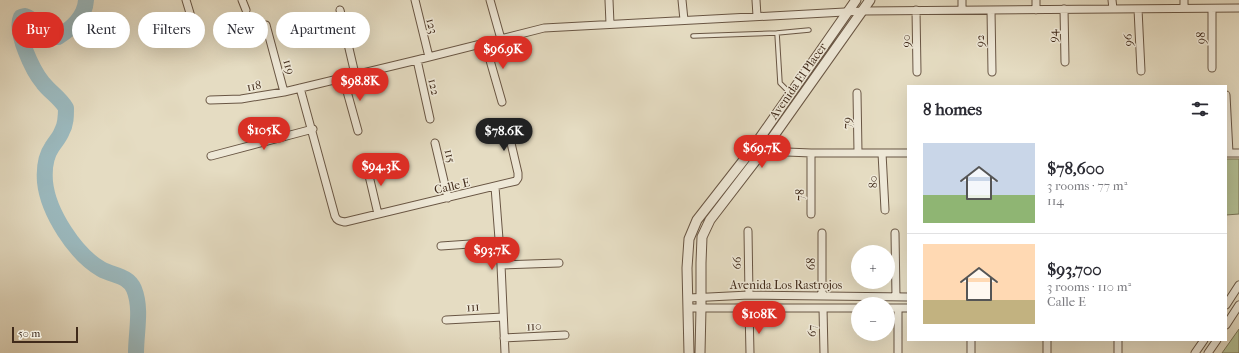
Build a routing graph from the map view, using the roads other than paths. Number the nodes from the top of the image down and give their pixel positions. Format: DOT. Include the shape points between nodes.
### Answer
graph roads {
  1 [pos="186,0"];
  2 [pos="242,0"];
  3 [pos="414,0"];
  4 [pos="490,0"];
  5 [pos="609,0"];
  6 [pos="682,0"];
  7 [pos="756,0"];
  8 [pos="856,0"];
  9 [pos="870,0"];
  10 [pos="962,0"];
  11 [pos="1036,0"];
  12 [pos="1112,0"];
  13 [pos="1184,0"];
  14 [pos="1184,8"];
  15 [pos="1239,8"];
  16 [pos="1064,9"];
  17 [pos="1113,9"];
  18 [pos="1138,9"];
  19 [pos="1212,9"];
  20 [pos="246,10"];
  21 [pos="340,10"];
  22 [pos="863,10"];
  23 [pos="916,10"];
  24 [pos="962,10"];
  25 [pos="990,10"];
  26 [pos="1036,10"];
  27 [pos="848,11"];
  28 [pos="190,12"];
  29 [pos="757,16"];
  30 [pos="684,20"];
  31 [pos="610,24"];
  32 [pos="809,30"];
  33 [pos="268,32"];
  34 [pos="777,33"];
  35 [pos="693,36"];
  36 [pos="501,39"];
  37 [pos="485,43"];
  38 [pos="429,57"];
  39 [pos="417,60"];
  40 [pos="1065,62"];
  41 [pos="1212,68"];
  42 [pos="1140,71"];
  43 [pos="917,72"];
  44 [pos="992,72"];
  45 [pos="355,74"];
  46 [pos="343,77"];
  47 [pos="300,88"];
  48 [pos="284,92"];
  49 [pos="857,93"];
  50 [pos="791,94"];
  51 [pos="210,100"];
  52 [pos="502,102"];
  53 [pos="430,119"];
  54 [pos="507,126"];
  55 [pos="313,129"];
  56 [pos="358,132"];
  57 [pos="435,142"];
  58 [pos="763,151"];
  59 [pos="858,152"];
  60 [pos="811,153"];
  61 [pos="882,153"];
  62 [pos="907,153"];
  63 [pos="1227,153"];
  64 [pos="1239,153"];
  65 [pos="211,156"];
  66 [pos="366,163"];
  67 [pos="494,187"];
  68 [pos="448,198"];
  69 [pos="885,210"];
  70 [pos="378,214"];
  71 [pos="811,214"];
  72 [pos="748,231"];
  73 [pos="822,233"];
  74 [pos="895,233"];
  75 [pos="499,242"];
  76 [pos="441,246"];
  77 [pos="559,264"];
  78 [pos="501,265"];
  79 [pos="1239,285"];
  80 [pos="749,295"];
  81 [pos="1233,295"];
  82 [pos="822,296"];
  83 [pos="701,297"];
  84 [pos="896,297"];
  85 [pos="907,297"];
  86 [pos="689,298"];
  87 [pos="1227,304"];
  88 [pos="1227,306"];
  89 [pos="1238,307"];
  90 [pos="689,308"];
  91 [pos="701,308"];
  92 [pos="749,308"];
  93 [pos="823,308"];
  94 [pos="851,308"];
  95 [pos="898,308"];
  96 [pos="907,308"];
  97 [pos="503,317"];
  98 [pos="446,320"];
  99 [pos="1227,324"];
  100 [pos="566,335"];
  101 [pos="504,338"];
  102 [pos="971,341"];
  103 [pos="1046,341"];
  104 [pos="1118,341"];
  105 [pos="1203,341"];
  106 [pos="1216,341"];
  107 [pos="505,353"];
  108 [pos="689,353"];
  109 [pos="700,353"];
  110 [pos="750,353"];
  111 [pos="824,353"];
  112 [pos="898,353"];
  113 [pos="971,353"];
  114 [pos="1047,353"];
  115 [pos="1118,353"];
  116 [pos="1196,353"];
  117 [pos="1208,353"];
  1 -- 28 [label="street"];
  2 -- 20 [label="street"];
  3 -- 38 [label="street, 123"];
  4 -- 36 [label="street"];
  5 -- 31 [label="street"];
  6 -- 30 [label="street"];
  7 -- 29 [label="street"];
  8 -- 27 [label="street, Avenida El Placer"];
  9 -- 22 [label="street, Avenida El Placer"];
  10 -- 24 [label="street"];
  11 -- 26 [label="street"];
  12 -- 17 [label="street"];
  13 -- 14 [label="street"];
  14 -- 18 [label="street, 118"];
  14 -- 19 [label="street, 118"];
  15 -- 19 [label="street, 118"];
  16 -- 17 [label="street, 118"];
  16 -- 26 [label="street, 118"];
  16 -- 40 [label="street, 94"];
  17 -- 18 [label="street, 118"];
  18 -- 42 [label="street, 96"];
  19 -- 41 [label="street, 98"];
  21 -- 45 [label="street"];
  22 -- 23 [label="street, 118"];
  22 -- 27 [label="street, 118"];
  22 -- 58 [label="street, Avenida El Placer"];
  23 -- 24 [label="street, 118"];
  23 -- 43 [label="street, 90"];
  24 -- 25 [label="street, 118"];
  25 -- 26 [label="street, 118"];
  25 -- 44 [label="street, 92"];
  27 -- 29 [label="street, 118"];
  27 -- 50 [label="street, Avenida El Placer"];
  29 -- 30 [label="street, 118"];
  30 -- 31 [label="street, 118"];
  31 -- 36 [label="street, 118" via="544,28"];
  32 -- 34 [label="lane"];
  33 -- 48 [label="street, 119"];
  34 -- 35 [label="lane"];
  34 -- 50 [label="lane" via="780,84"];
  36 -- 37 [label="street, 118"];
  37 -- 38 [label="street, 118"];
  37 -- 52 [label="street"];
  38 -- 39 [label="street, 118"];
  39 -- 45 [label="street, 118"];
  39 -- 53 [label="street, 122"];
  45 -- 46 [label="street, 118"];
  46 -- 47 [label="street, 118"];
  46 -- 56 [label="street"];
  47 -- 48 [label="street, 118"];
  47 -- 55 [label="street, Calle E"];
  48 -- 51 [label="street, 118" via="241,100"];
  49 -- 59 [label="street, 79"];
  50 -- 86 [label="street, Avenida El Placer" via="697,220 689,239"];
  54 -- 67 [label="street, Calle E" via="518,178 516,181"];
  55 -- 65 [label="street"];
  55 -- 70 [label="street, Calle E" via="337,219 345,222"];
  57 -- 68 [label="street, 115"];
  58 -- 60 [label="street"];
  58 -- 83 [label="street, Avenida El Placer" via="710,220 702,237"];
  59 -- 60 [label="street"];
  59 -- 61 [label="street"];
  60 -- 71 [label="street, 78"];
  61 -- 62 [label="street"];
  61 -- 69 [label="street, 80"];
  63 -- 64 [label="street"];
  66 -- 70 [label="street"];
  67 -- 68 [label="street, Calle E"];
  67 -- 75 [label="street"];
  68 -- 70 [label="street, Calle E"];
  72 -- 80 [label="street, 66"];
  73 -- 82 [label="street, 68"];
  74 -- 84 [label="street"];
  75 -- 76 [label="street"];
  75 -- 78 [label="street"];
  77 -- 78 [label="street"];
  78 -- 97 [label="street"];
  79 -- 81 [label="street"];
  80 -- 82 [label="street, Avenida Los Rastrojos"];
  80 -- 83 [label="street, Avenida Los Rastrojos"];
  81 -- 87 [label="street"];
  82 -- 84 [label="street, Avenida Los Rastrojos"];
  83 -- 86 [label="street, Avenida Los Rastrojos"];
  83 -- 91 [label="street, Avenida El Placer"];
  84 -- 85 [label="street, Avenida Los Rastrojos"];
  86 -- 90 [label="street, Avenida El Placer"];
  88 -- 89 [label="street"];
  89 -- 99 [label="street"];
  90 -- 91 [label="street, Avenida Los Rastrojos"];
  90 -- 108 [label="street, Avenida El Placer"];
  91 -- 92 [label="street, Avenida Los Rastrojos"];
  91 -- 109 [label="street, Avenida El Placer"];
  92 -- 93 [label="street, Avenida Los Rastrojos"];
  92 -- 110 [label="street"];
  93 -- 94 [label="street, Avenida Los Rastrojos"];
  93 -- 111 [label="street, 67"];
  95 -- 96 [label="street"];
  95 -- 112 [label="street"];
  97 -- 98 [label="street, 111"];
  97 -- 101 [label="street"];
  100 -- 101 [label="street, 110"];
  101 -- 107 [label="street"];
  102 -- 113 [label="street"];
  103 -- 114 [label="street"];
  104 -- 115 [label="street"];
  105 -- 116 [label="street"];
  106 -- 117 [label="street"];
}
